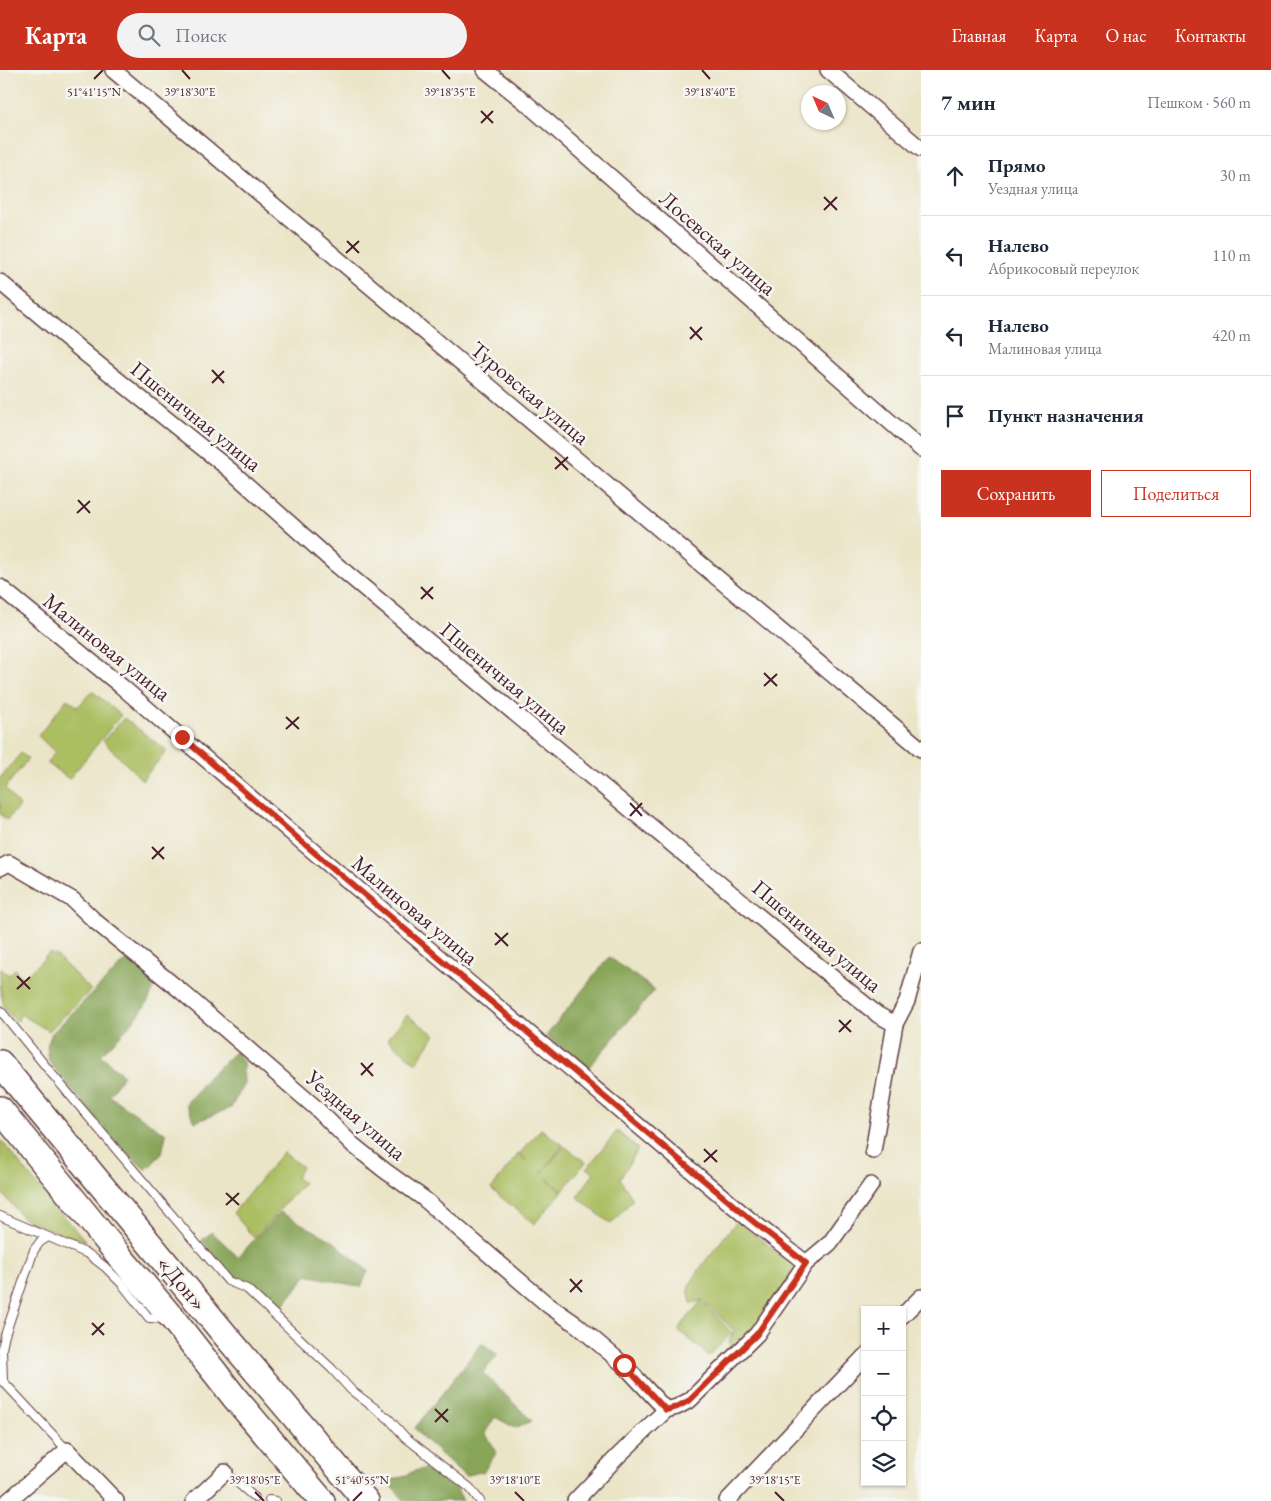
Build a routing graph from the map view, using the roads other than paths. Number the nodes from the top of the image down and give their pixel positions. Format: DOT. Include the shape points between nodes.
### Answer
graph roads {
  1 [pos="113,70"];
  2 [pos="485,70"];
  3 [pos="828,70"];
  4 [pos="921,149"];
  5 [pos="0,282"];
  6 [pos="921,449"];
  7 [pos="0,587"];
  8 [pos="921,749"];
  9 [pos="4,866"];
  10 [pos="921,951"];
  11 [pos="0,1010"];
  12 [pos="895,1024"];
  13 [pos="0,1063"];
  14 [pos="0,1109"];
  15 [pos="874,1151"];
  16 [pos="871,1185"];
  17 [pos="0,1216"];
  18 [pos="48,1237"];
  19 [pos="806,1263"];
  20 [pos="921,1297"];
  21 [pos="906,1312"];
  22 [pos="173,1319"];
  23 [pos="861,1360"];
  24 [pos="2,1380"];
  25 [pos="666,1410"];
  26 [pos="67,1450"];
  27 [pos="225,1472"];
  28 [pos="255,1498"];
  29 [pos="8,1501"];
  30 [pos="116,1501"];
  31 [pos="194,1501"];
  32 [pos="322,1501"];
  33 [pos="366,1501"];
  34 [pos="480,1501"];
  35 [pos="575,1501"];
  36 [pos="727,1501"];
  1 -- 8 [label="street, Туровская улица"];
  2 -- 6 [label="street, Лосевская улица"];
  3 -- 4 [label="street"];
  5 -- 12 [label="street, Пшеничная улица" via="230,470 334,562 850,992"];
  7 -- 19 [label="street, Малиновая улица" via="144,705 734,1206"];
  9 -- 25 [label="street, Уездная улица" via="73,900 303,1097 354,1145 624,1365"];
  10 -- 12 [label="street" via="907,1001"];
  11 -- 34 [label="lane" via="228,1281 247,1289 332,1368 351,1390 470,1488"];
  12 -- 15 [label="street"];
  13 -- 33 [label="highway, «Дон»"];
  14 -- 22 [label="highway, «Дон»"];
  16 -- 19 [label="street" via="830,1243"];
  17 -- 18 [label="lane"];
  18 -- 22 [label="lane" via="88,1254 105,1267 149,1318"];
  18 -- 24 [label="lane" via="34,1250 5,1334"];
  19 -- 25 [label="street" via="757,1334 690,1400"];
  20 -- 21 [label="street"];
  22 -- 32 [label="highway, «Дон»"];
  23 -- 36 [label="street"];
  24 -- 26 [label="lane"];
  25 -- 35 [label="street"];
  26 -- 29 [label="street"];
  26 -- 30 [label="street"];
  27 -- 28 [label="lane"];
  27 -- 31 [label="street"];
}
